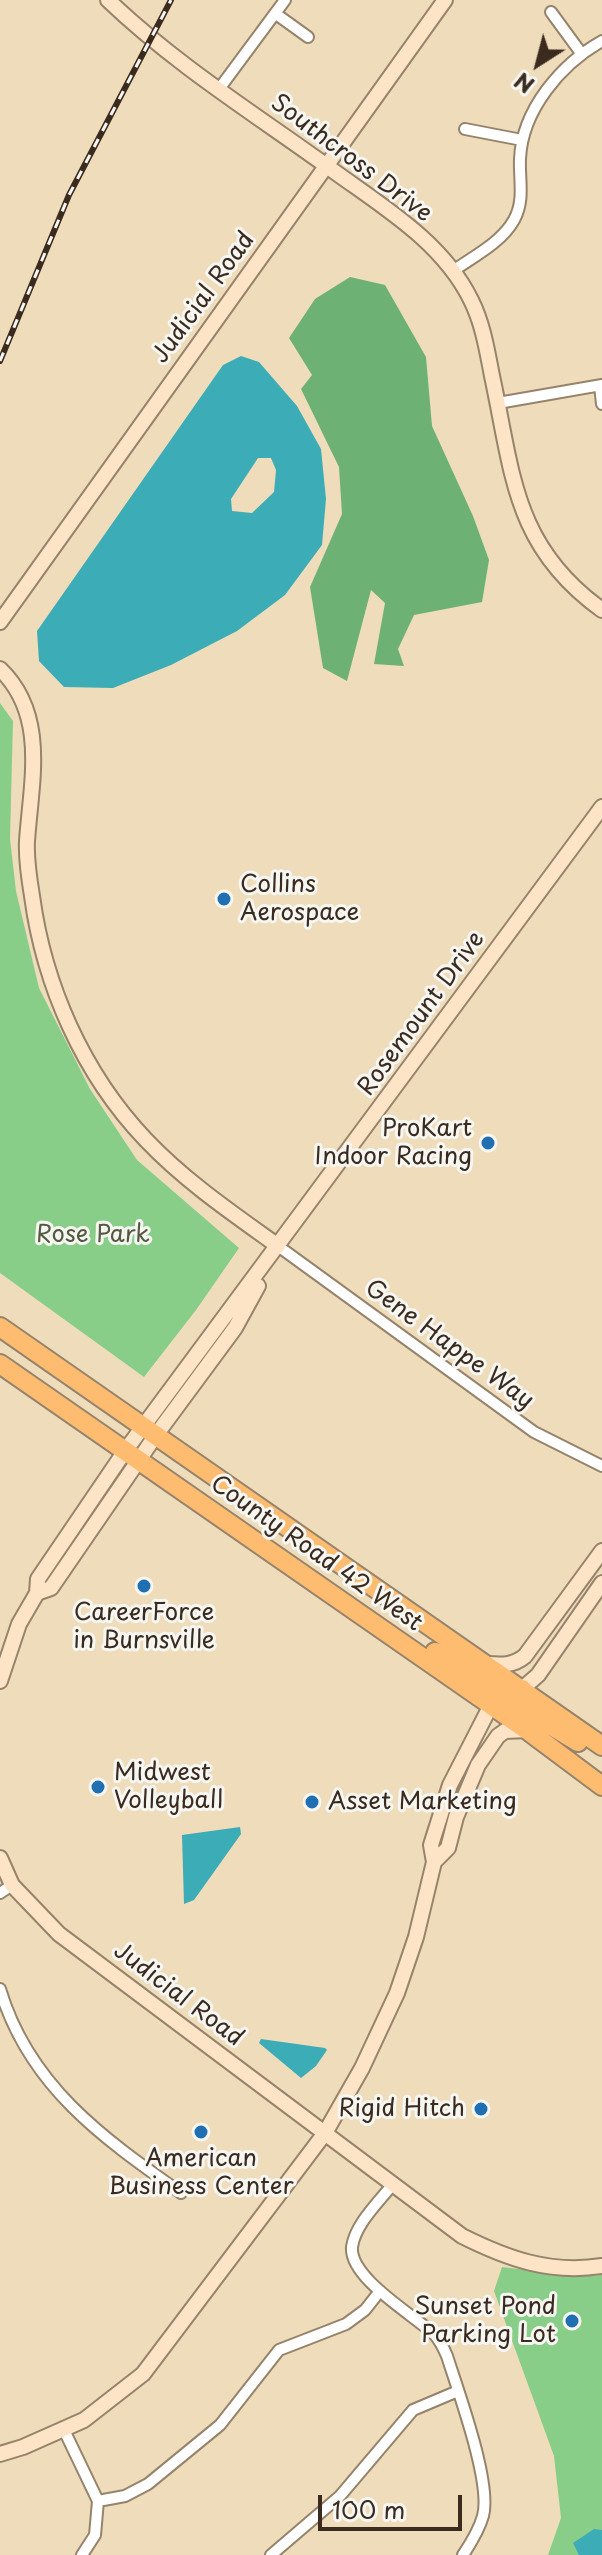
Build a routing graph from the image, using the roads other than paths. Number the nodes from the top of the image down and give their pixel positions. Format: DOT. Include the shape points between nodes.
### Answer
graph roads {
  1 [pos="108,0"];
  2 [pos="285,0"];
  3 [pos="445,0"];
  4 [pos="551,12"];
  5 [pos="276,14"];
  6 [pos="308,37"];
  7 [pos="602,41"];
  8 [pos="581,53"];
  9 [pos="219,89"];
  10 [pos="465,129"];
  11 [pos="522,140"];
  12 [pos="326,165"];
  13 [pos="453,271"];
  14 [pos="601,386"];
  15 [pos="498,403"];
  16 [pos="602,404"];
  17 [pos="602,610"];
  18 [pos="0,622"];
  19 [pos="0,669"];
  20 [pos="602,807"];
  21 [pos="278,1246"];
  22 [pos="0,1327"];
  23 [pos="0,1364"];
  24 [pos="150,1430"];
  25 [pos="132,1456"];
  26 [pos="602,1466"];
  27 [pos="602,1551"];
  28 [pos="602,1583"];
  29 [pos="381,1628"];
  30 [pos="487,1664"];
  31 [pos="1,1672"];
  32 [pos="522,1689"];
  33 [pos="491,1705"];
  34 [pos="527,1730"];
  35 [pos="602,1746"];
  36 [pos="602,1755"];
  37 [pos="602,1786"];
  38 [pos="0,1858"];
  39 [pos="434,1862"];
  40 [pos="6,1889"];
  41 [pos="0,1989"];
  42 [pos="325,2133"];
  43 [pos="392,2185"];
  44 [pos="181,2193"];
  45 [pos="602,2266"];
  46 [pos="380,2291"];
  47 [pos="458,2391"];
  48 [pos="64,2430"];
  49 [pos="0,2454"];
  50 [pos="98,2501"];
  51 [pos="82,2555"];
  52 [pos="271,2555"];
  53 [pos="463,2555"];
  1 -- 9 [label="street, Southcross Drive" via="150,40"];
  2 -- 5 [label="street"];
  3 -- 12 [label="street, Judicial Road"];
  4 -- 8 [label="street"];
  5 -- 6 [label="street"];
  5 -- 9 [label="street"];
  7 -- 8 [label="street"];
  8 -- 11 [label="street" via="544,92"];
  9 -- 12 [label="street, Southcross Drive"];
  10 -- 11 [label="street"];
  11 -- 13 [label="street" via="522,195 515,219 498,240"];
  12 -- 13 [label="street, Southcross Drive" via="415,231"];
  12 -- 18 [label="street, Judicial Road"];
  13 -- 15 [label="street, Southcross Drive" via="482,326"];
  14 -- 15 [label="street"];
  14 -- 16 [label="street"];
  15 -- 17 [label="street, Southcross Drive" via="517,497 530,529 548,558"];
  19 -- 21 [label="street" via="22,698 33,728 27,846 31,894 66,1018 108,1092 144,1138 200,1189"];
  20 -- 21 [label="street, Rosemount Drive"];
  21 -- 24 [label="street, Rosemount Drive"];
  21 -- 26 [label="street, Gene Happe Way" via="534,1432"];
  22 -- 24 [label="highway, County Road 42 West"];
  23 -- 25 [label="highway, County Road 42 West"];
  24 -- 25 [label="street"];
  24 -- 30 [label="highway, County Road 42 West"];
  25 -- 29 [label="highway, County Road 42 West"];
  25 -- 31 [label="street" via="38,1579 37,1593"];
  27 -- 30 [label="street" via="525,1656 505,1665"];
  28 -- 32 [label="street" via="538,1675"];
  29 -- 32 [label="highway" via="428,1647 493,1688"];
  29 -- 33 [label="highway, County Road 42 West"];
  30 -- 32 [label="highway, County Road 42 West"];
  32 -- 35 [label="highway, County Road 42 West"];
  33 -- 34 [label="highway, County Road 42 West"];
  33 -- 36 [label="highway" via="522,1708"];
  33 -- 39 [label="street" via="450,1785 431,1845"];
  34 -- 37 [label="highway, County Road 42 West"];
  34 -- 39 [label="street" via="505,1731 487,1750 466,1791 448,1848"];
  38 -- 40 [label="street, Judicial Road"];
  39 -- 42 [label="street" via="397,1993"];
  40 -- 42 [label="street, Judicial Road"];
  41 -- 44 [label="street" via="21,2039 58,2095 109,2142"];
  42 -- 43 [label="street, Judicial Road"];
  42 -- 48 [label="street" via="143,2374"];
  43 -- 45 [label="street, Judicial Road" via="462,2236 503,2256 557,2268"];
  43 -- 46 [label="street" via="352,2246 353,2259"];
  46 -- 47 [label="street" via="437,2337"];
  46 -- 50 [label="street" via="346,2324 279,2350 220,2425 148,2484"];
  47 -- 52 [label="street" via="413,2410 340,2496"];
  47 -- 53 [label="street" via="485,2488 484,2514"];
  48 -- 49 [label="street"];
  48 -- 50 [label="street"];
  50 -- 51 [label="street" via="95,2535"];
}
